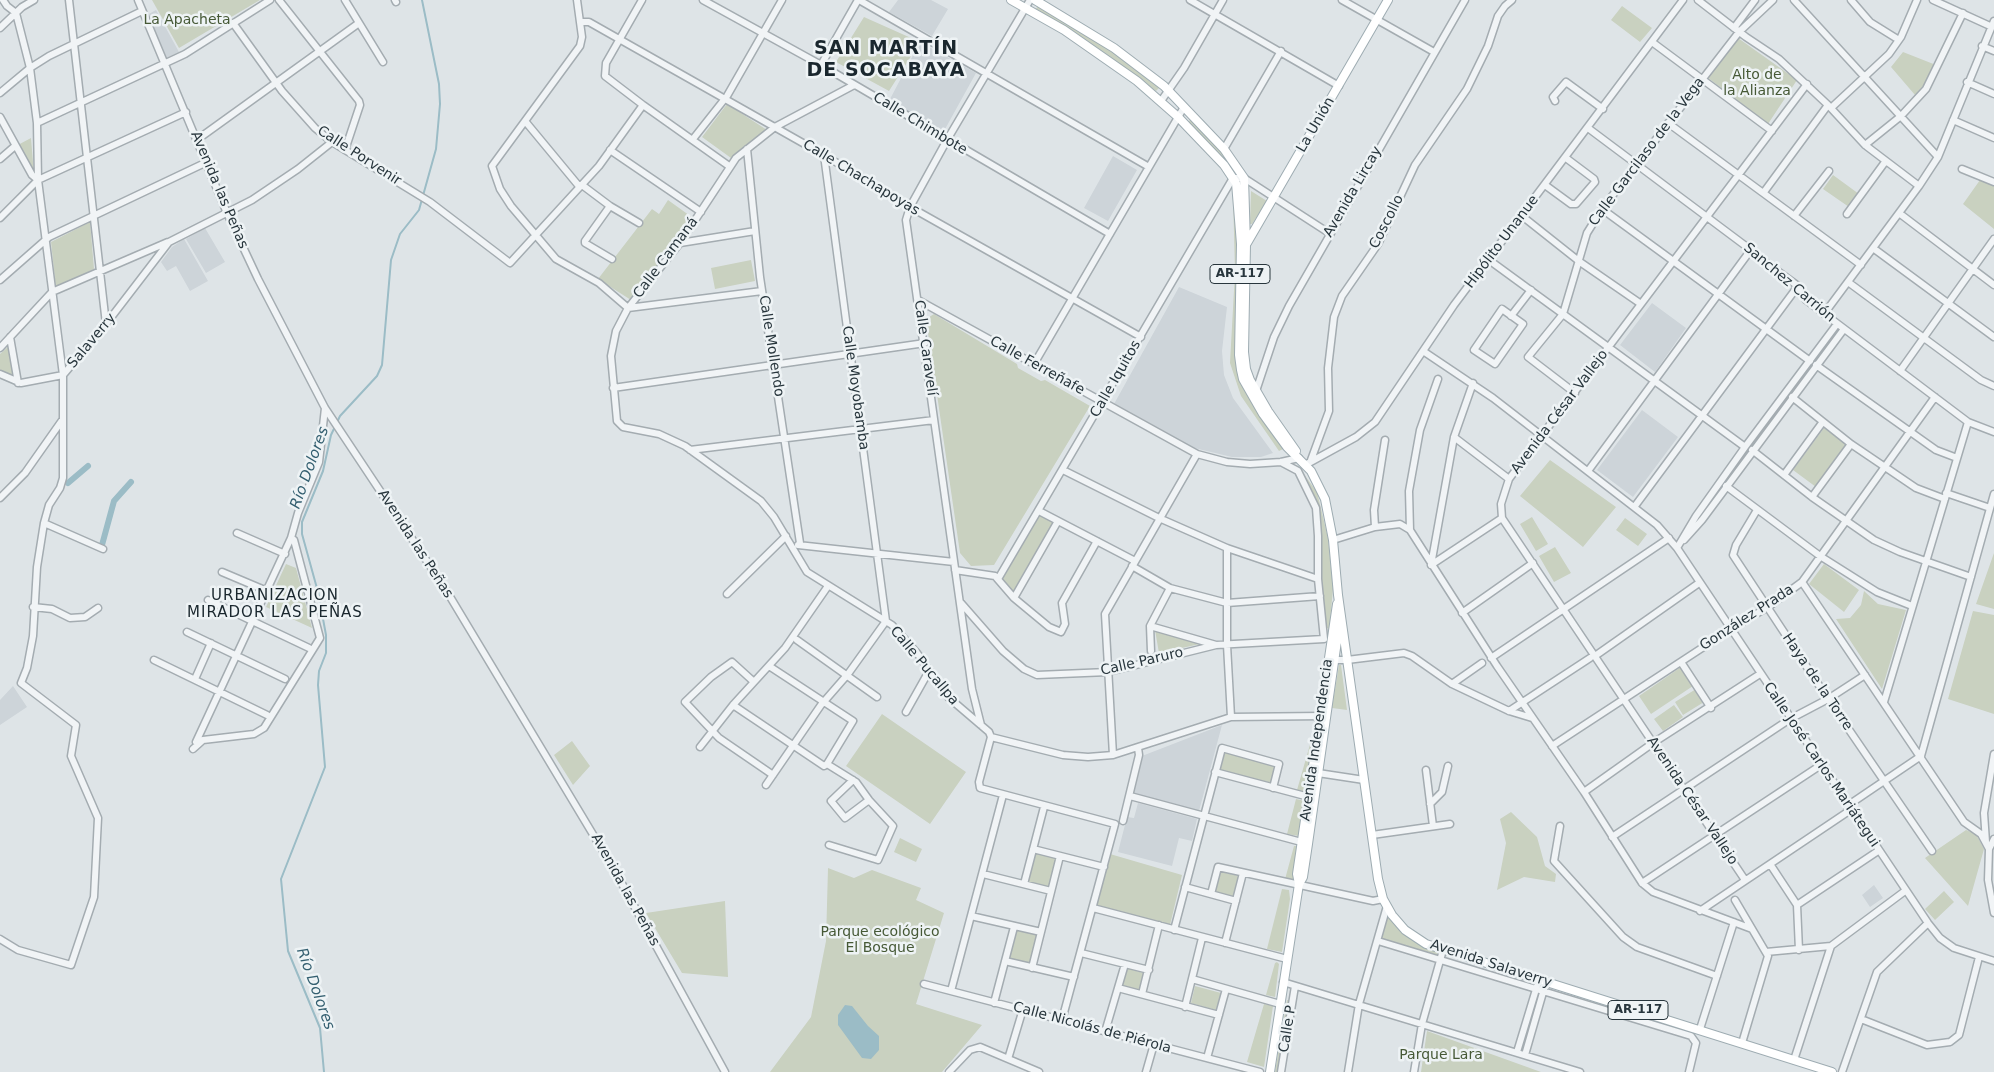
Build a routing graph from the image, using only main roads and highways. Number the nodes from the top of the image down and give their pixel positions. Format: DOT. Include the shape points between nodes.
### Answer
graph roads {
  1 [pos="1011,0"];
  2 [pos="1035,0"];
  3 [pos="1388,0"];
  4 [pos="1244,244"];
  5 [pos="1299,458"];
  6 [pos="1338,595"];
  7 [pos="1341,616"];
  8 [pos="1332,660"];
  9 [pos="1324,716"];
  10 [pos="1305,843"];
  11 [pos="1270,1072"];
  12 [pos="1832,1072"];
  1 -- 4 [label="main road, AR-117" via="1090,47 1137,80 1224,165 1239,192"];
  2 -- 4 [label="main road, AR-117" via="1114,48 1169,91 1224,149 1244,178"];
  3 -- 4 [label="main road, La Unión"];
  4 -- 5 [label="main road, AR-117" via="1246,369 1256,391"];
  4 -- 5 [label="main road, AR-117" via="1239,355 1243,379 1267,420"];
  5 -- 6 [label="main road, AR-117" via="1308,462 1325,499"];
  6 -- 7 [label="main road, AR-117"];
  6 -- 8 [label="main road, Avenida Independencia"];
  7 -- 8 [label="main road, Avenida Independencia"];
  7 -- 12 [label="main road, Avenida Salaverry / AR-117" via="1383,898 1398,923 1413,936 1443,950"];
  8 -- 9 [label="main road, Avenida Independencia"];
  9 -- 10 [label="main road, Avenida Independencia"];
  9 -- 10 [label="main road, Avenida Independencia" via="1309,797"];
  10 -- 11 [label="main road, Avenida Independencia" via="1303,877 1299,884"];
}
